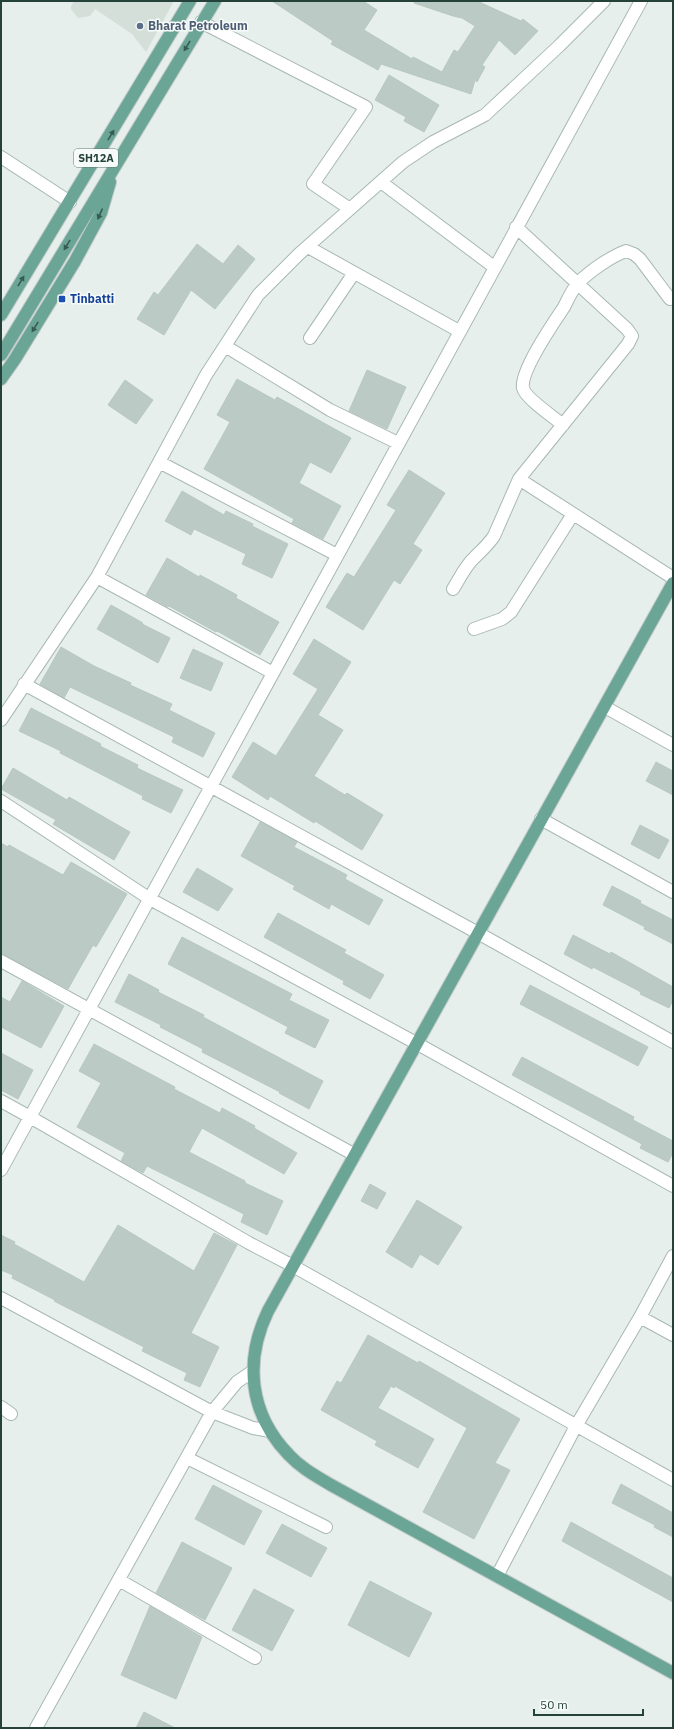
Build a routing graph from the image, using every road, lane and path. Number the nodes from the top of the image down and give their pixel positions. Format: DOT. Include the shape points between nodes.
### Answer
graph roads {
  1 [pos="190,1"];
  2 [pos="214,1"];
  3 [pos="604,1"];
  4 [pos="640,1"];
  5 [pos="201,22"];
  6 [pos="1,157"];
  7 [pos="116,164"];
  8 [pos="381,182"];
  9 [pos="70,202"];
  10 [pos="350,209"];
  11 [pos="516,227"];
  12 [pos="308,247"];
  13 [pos="494,267"];
  14 [pos="354,273"];
  15 [pos="578,284"];
  16 [pos="670,298"];
  17 [pos="1,315"];
  18 [pos="459,331"];
  19 [pos="310,338"];
  20 [pos="224,346"];
  21 [pos="1,355"];
  22 [pos="1,379"];
  23 [pos="564,425"];
  24 [pos="398,443"];
  25 [pos="159,462"];
  26 [pos="519,479"];
  27 [pos="573,514"];
  28 [pos="337,556"];
  29 [pos="96,577"];
  30 [pos="673,578"];
  31 [pos="453,589"];
  32 [pos="671,591"];
  33 [pos="474,629"];
  34 [pos="273,673"];
  35 [pos="24,684"];
  36 [pos="604,707"];
  37 [pos="4,711"];
  38 [pos="1,720"];
  39 [pos="673,745"];
  40 [pos="211,786"];
  41 [pos="1,801"];
  42 [pos="541,819"];
  43 [pos="673,892"];
  44 [pos="150,898"];
  45 [pos="478,933"];
  46 [pos="1,961"];
  47 [pos="89,1009"];
  48 [pos="673,1042"];
  49 [pos="416,1043"];
  50 [pos="1,1101"];
  51 [pos="30,1116"];
  52 [pos="354,1155"];
  53 [pos="1,1170"];
  54 [pos="673,1186"];
  55 [pos="673,1256"];
  56 [pos="294,1266"];
  57 [pos="1,1298"];
  58 [pos="640,1317"];
  59 [pos="673,1335"];
  60 [pos="253,1371"];
  61 [pos="1,1407"];
  62 [pos="212,1412"];
  63 [pos="11,1414"];
  64 [pos="576,1426"];
  65 [pos="270,1431"];
  66 [pos="187,1458"];
  67 [pos="673,1480"];
  68 [pos="326,1527"];
  69 [pos="497,1576"];
  70 [pos="118,1580"];
  71 [pos="255,1658"];
  72 [pos="673,1673"];
  73 [pos="36,1728"];
  9 -- 1 [label="main road, SH12A, one-way"];
  2 -- 5 [label="main road, SH12A"];
  3 -- 8 [label="street" via="485,115 433,142 403,162"];
  4 -- 11 [label="street"];
  5 -- 7 [label="main road, SH12A, one-way"];
  5 -- 10 [label="street" via="366,107 313,184"];
  6 -- 9 [label="street"];
  7 -- 21 [label="main road, SH12A, one-way"];
  7 -- 22 [label="main road, SH12A, one-way" via="101,213 58,290"];
  8 -- 10 [label="street"];
  8 -- 13 [label="street"];
  17 -- 9 [label="main road, SH12A, one-way"];
  10 -- 12 [label="street"];
  11 -- 13 [label="street"];
  11 -- 15 [label="street"];
  12 -- 14 [label="street"];
  12 -- 20 [label="street" via="258,295"];
  13 -- 18 [label="street"];
  14 -- 18 [label="street"];
  14 -- 19 [label="street"];
  15 -- 16 [label="street" via="613,256 626,251 640,259"];
  15 -- 23 [label="street" via="534,355 525,375 523,387 525,393"];
  15 -- 23 [label="street" via="632,336"];
  18 -- 24 [label="street"];
  20 -- 24 [label="street" via="330,410"];
  20 -- 25 [label="street"];
  23 -- 26 [label="street"];
  24 -- 28 [label="street"];
  25 -- 28 [label="street"];
  25 -- 29 [label="street"];
  26 -- 27 [label="street"];
  26 -- 31 [label="street" via="494,536 474,557"];
  27 -- 30 [label="street"];
  27 -- 33 [label="street" via="511,612 502,619"];
  28 -- 34 [label="street"];
  29 -- 34 [label="street"];
  29 -- 35 [label="street"];
  32 -- 36 [label="main road"];
  34 -- 40 [label="street"];
  35 -- 37 [label="street"];
  35 -- 40 [label="street"];
  36 -- 39 [label="street"];
  36 -- 42 [label="main road"];
  37 -- 38 [label="street"];
  40 -- 44 [label="street"];
  40 -- 45 [label="street"];
  41 -- 44 [label="street"];
  42 -- 43 [label="street"];
  42 -- 45 [label="main road"];
  44 -- 47 [label="street"];
  44 -- 49 [label="street"];
  45 -- 48 [label="street"];
  45 -- 49 [label="main road"];
  46 -- 47 [label="street"];
  47 -- 51 [label="street"];
  47 -- 52 [label="street"];
  49 -- 52 [label="main road"];
  49 -- 54 [label="street"];
  50 -- 51 [label="street"];
  51 -- 53 [label="street"];
  51 -- 56 [label="street" via="249,1243"];
  52 -- 56 [label="main road"];
  55 -- 58 [label="street"];
  56 -- 60 [label="main road" via="262,1325 254,1355"];
  56 -- 64 [label="street"];
  57 -- 62 [label="street"];
  58 -- 59 [label="street"];
  58 -- 64 [label="street"];
  60 -- 62 [label="street" via="237,1382"];
  60 -- 65 [label="main road" via="257,1402"];
  61 -- 63 [label="street"];
  62 -- 65 [label="street" via="253,1428"];
  62 -- 66 [label="street"];
  64 -- 67 [label="street"];
  64 -- 69 [label="street"];
  65 -- 69 [label="main road" via="301,1467"];
  66 -- 68 [label="street"];
  66 -- 70 [label="street"];
  69 -- 72 [label="main road"];
  70 -- 71 [label="street"];
  70 -- 73 [label="street"];
}
